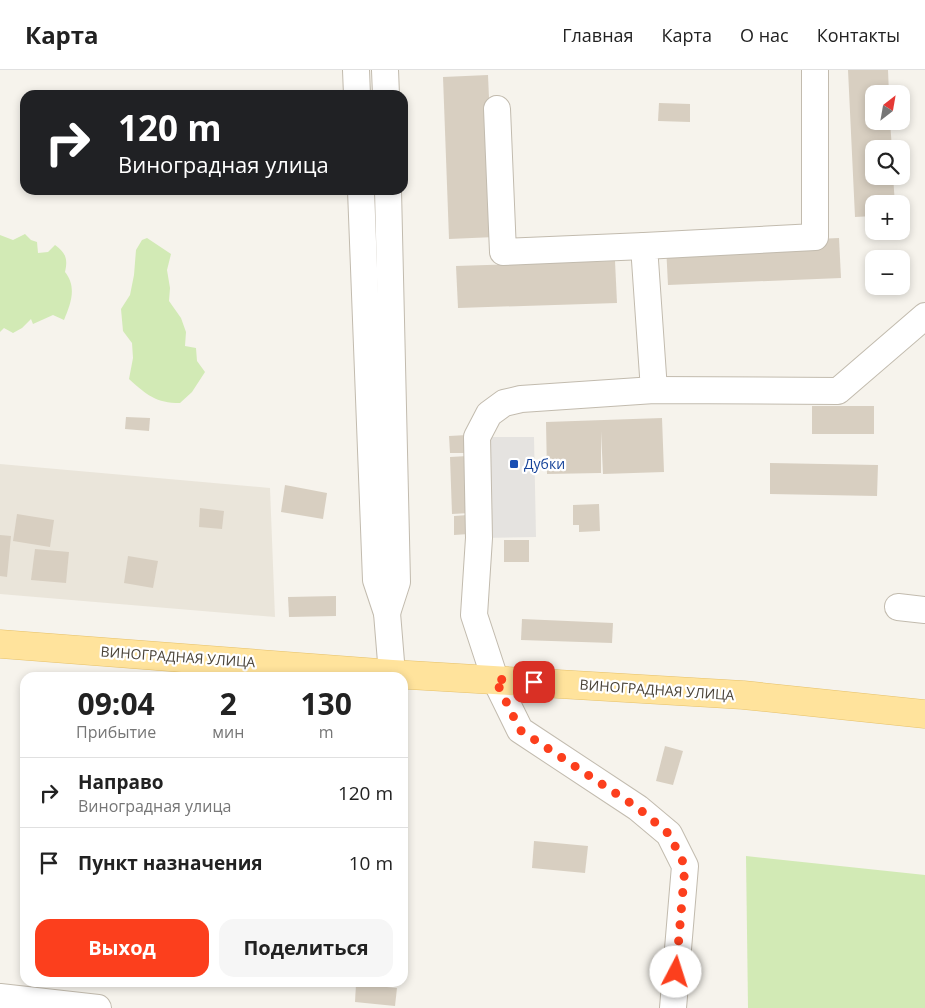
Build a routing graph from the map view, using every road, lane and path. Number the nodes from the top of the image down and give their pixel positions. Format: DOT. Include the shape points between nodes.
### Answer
graph roads {
  1 [pos="356,70"];
  2 [pos="385,70"];
  3 [pos="815,70"];
  4 [pos="357,90"];
  5 [pos="386,90"];
  6 [pos="497,109"];
  7 [pos="361,195"];
  8 [pos="388,195"];
  9 [pos="644,246"];
  10 [pos="925,316"];
  11 [pos="654,390"];
  12 [pos="898,607"];
  13 [pos="925,610"];
  14 [pos="387,613"];
  15 [pos="0,644"];
  16 [pos="366,672"];
  17 [pos="392,672"];
  18 [pos="408,675"];
  19 [pos="495,679"];
  20 [pos="925,714"];
  21 [pos="0,997"];
  22 [pos="98,1008"];
  23 [pos="673,1008"];
  1 -- 4 [label="street"];
  2 -- 5 [label="street"];
  3 -- 9 [label="street" via="815,237"];
  6 -- 9 [label="street" via="503,252"];
  7 -- 14 [label="street" via="376,580"];
  8 -- 14 [label="street" via="397,582"];
  9 -- 11 [label="street"];
  10 -- 11 [label="street" via="838,391"];
  11 -- 19 [label="street" via="521,398 504,403 489,414 477,437 479,538 474,615"];
  12 -- 13 [label="street"];
  14 -- 17 [label="street"];
  15 -- 16 [label="main road, ВИНОГРАДНАЯ УЛИЦА"];
  18 -- 19 [label="main road, ВИНОГРАДНАЯ УЛИЦА"];
  19 -- 20 [label="main road, ВИНОГРАДНАЯ УЛИЦА" via="743,695"];
  19 -- 23 [label="street" via="520,730 638,808 669,834 685,866"];
  21 -- 22 [label="street"];
}
